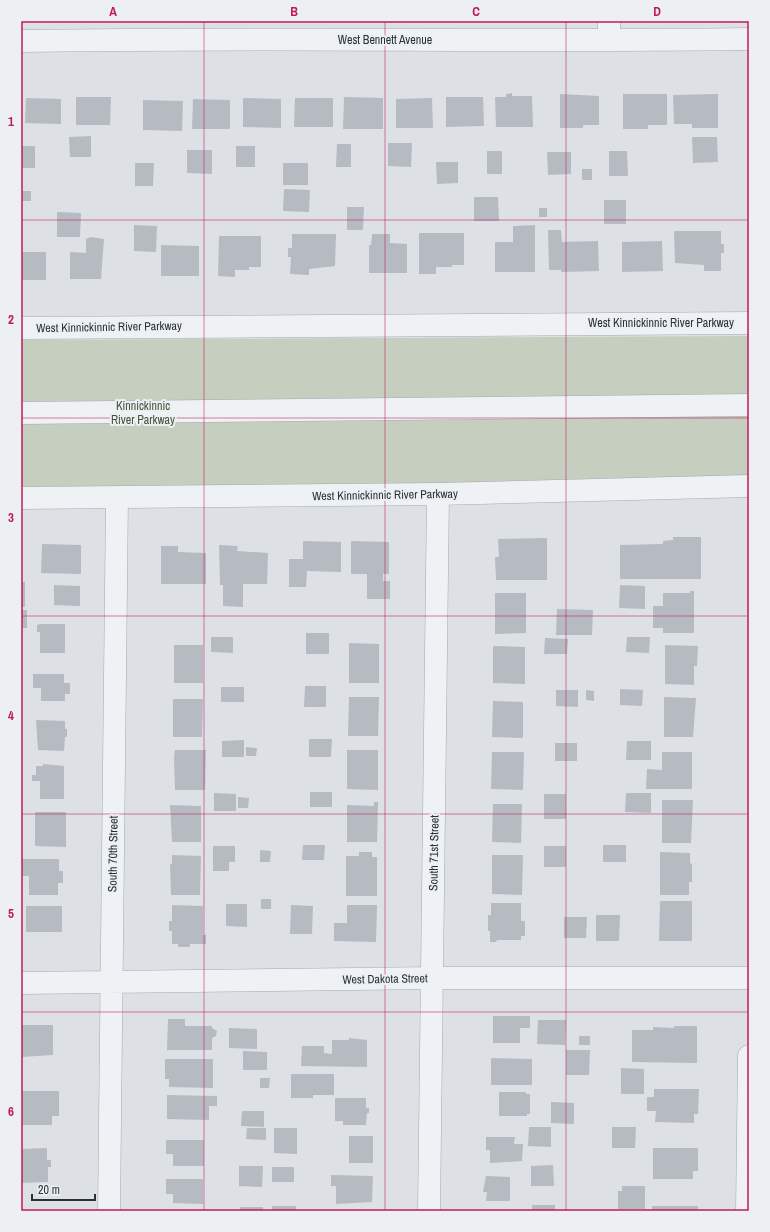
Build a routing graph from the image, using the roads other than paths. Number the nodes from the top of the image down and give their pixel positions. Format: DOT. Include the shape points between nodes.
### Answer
graph roads {
  1 [pos="609,31"];
  2 [pos="749,38"];
  3 [pos="21,41"];
  4 [pos="749,322"];
  5 [pos="21,328"];
  6 [pos="749,405"];
  7 [pos="21,413"];
  8 [pos="749,486"];
  9 [pos="438,494"];
  10 [pos="21,498"];
  11 [pos="118,498"];
  12 [pos="433,978"];
  13 [pos="749,978"];
  14 [pos="111,982"];
  15 [pos="21,983"];
  16 [pos="749,1056"];
  17 [pos="109,1211"];
  18 [pos="429,1211"];
  19 [pos="748,1211"];
  1 -- 2 [label="street, West Bennett Avenue"];
  1 -- 3 [label="street, West Bennett Avenue"];
  4 -- 5 [label="street, West Kinnickinnic River Parkway"];
  6 -- 7 [label="street"];
  8 -- 9 [label="street, West Kinnickinnic River Parkway"];
  9 -- 11 [label="street, West Kinnickinnic River Parkway"];
  9 -- 12 [label="street, South 71st Street"];
  10 -- 11 [label="street, West Kinnickinnic River Parkway"];
  11 -- 14 [label="street, South 70th Street"];
  12 -- 13 [label="street, West Dakota Street"];
  12 -- 14 [label="street, West Dakota Street"];
  12 -- 18 [label="street, South 71st Street"];
  14 -- 15 [label="street, West Dakota Street"];
  14 -- 17 [label="street, South 70th Street"];
  16 -- 19 [label="street"];
}
